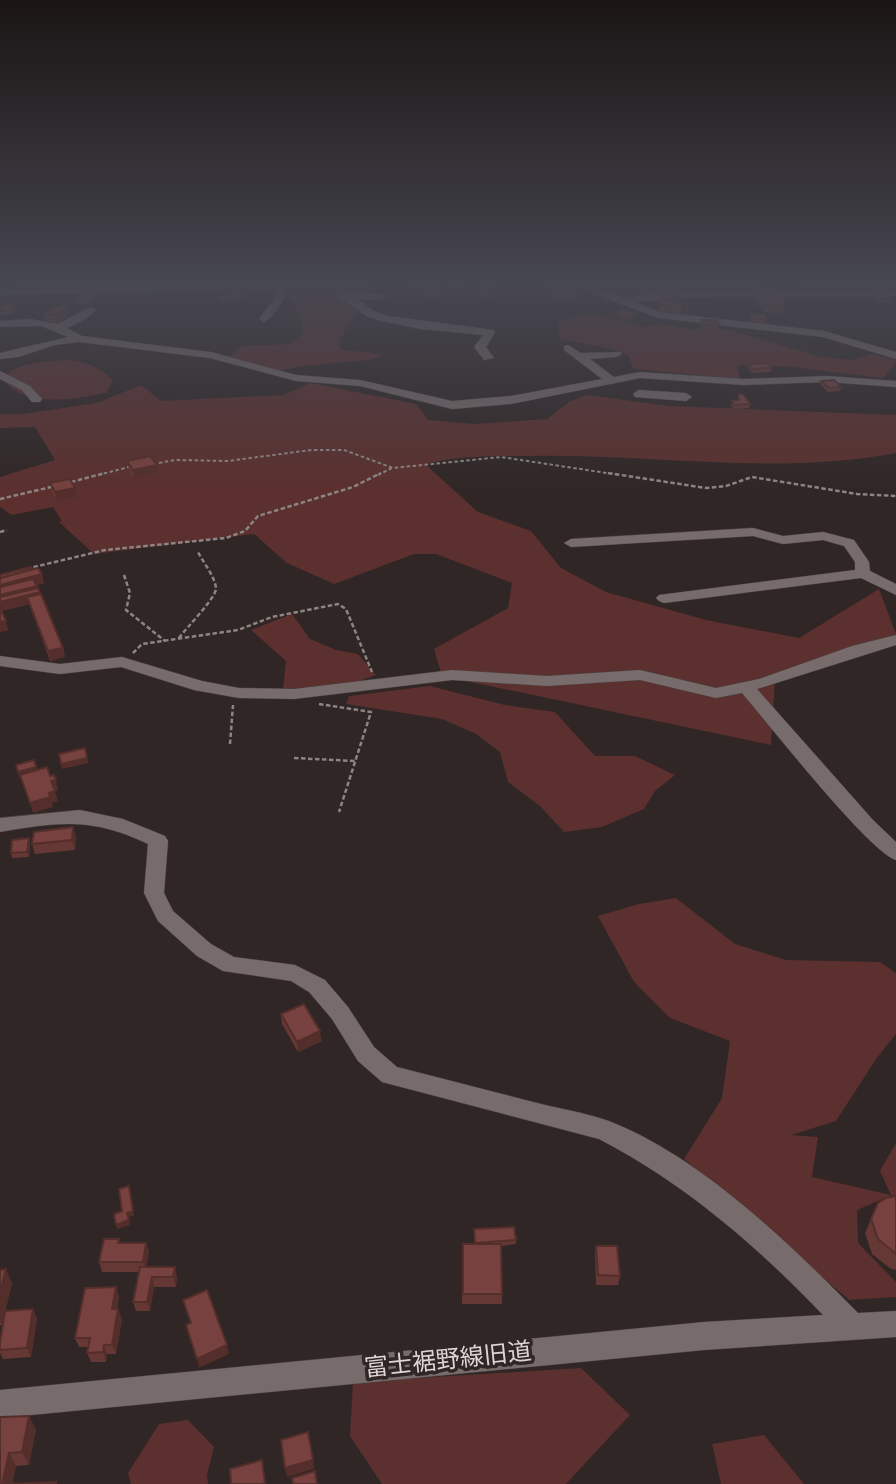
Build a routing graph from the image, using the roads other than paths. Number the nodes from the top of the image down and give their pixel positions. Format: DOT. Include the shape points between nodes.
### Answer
graph roads {
  1 [pos="188,352"];
  2 [pos="484,352"];
  3 [pos="574,352"];
  4 [pos="616,354"];
  5 [pos="579,356"];
  6 [pos="488,358"];
  7 [pos="0,374"];
  8 [pos="610,379"];
  9 [pos="692,379"];
  10 [pos="896,384"];
  11 [pos="639,394"];
  12 [pos="36,399"];
  13 [pos="571,543"];
  14 [pos="896,572"];
  15 [pos="863,573"];
  16 [pos="889,586"];
  17 [pos="664,598"];
  18 [pos="896,640"];
  19 [pos="0,661"];
  20 [pos="746,687"];
  21 [pos="0,825"];
  22 [pos="896,853"];
  23 [pos="896,1324"];
  24 [pos="850,1325"];
  25 [pos="0,1405"];
  1 -- 8 [label="street" via="296,378 360,383 452,405 511,400"];
  2 -- 6 [label="street"];
  3 -- 5 [label="street"];
  4 -- 5 [label="street"];
  5 -- 8 [label="street"];
  7 -- 12 [label="street"];
  8 -- 9 [label="street" via="640,375"];
  9 -- 10 [label="street"];
  9 -- 11 [label="street" via="685,400"];
  13 -- 15 [label="street" via="753,532 783,540 823,536 849,543 862,562"];
  14 -- 16 [label="street"];
  15 -- 16 [label="street"];
  15 -- 17 [label="street"];
  18 -- 20 [label="street"];
  19 -- 20 [label="street" via="60,669 122,662 234,692 298,694 452,675 547,681 640,675 716,693"];
  20 -- 22 [label="street"];
  21 -- 24 [label="street" via="69,815 98,817 133,827 159,841 154,893 165,916 204,950 230,965 295,973 317,986 366,1054 390,1075 604,1129 637,1145 687,1177 811,1283"];
  23 -- 24 [label="street, 富士裾野線旧道"];
  24 -- 25 [label="street, 富士裾野線旧道" via="435,1360"];
}
